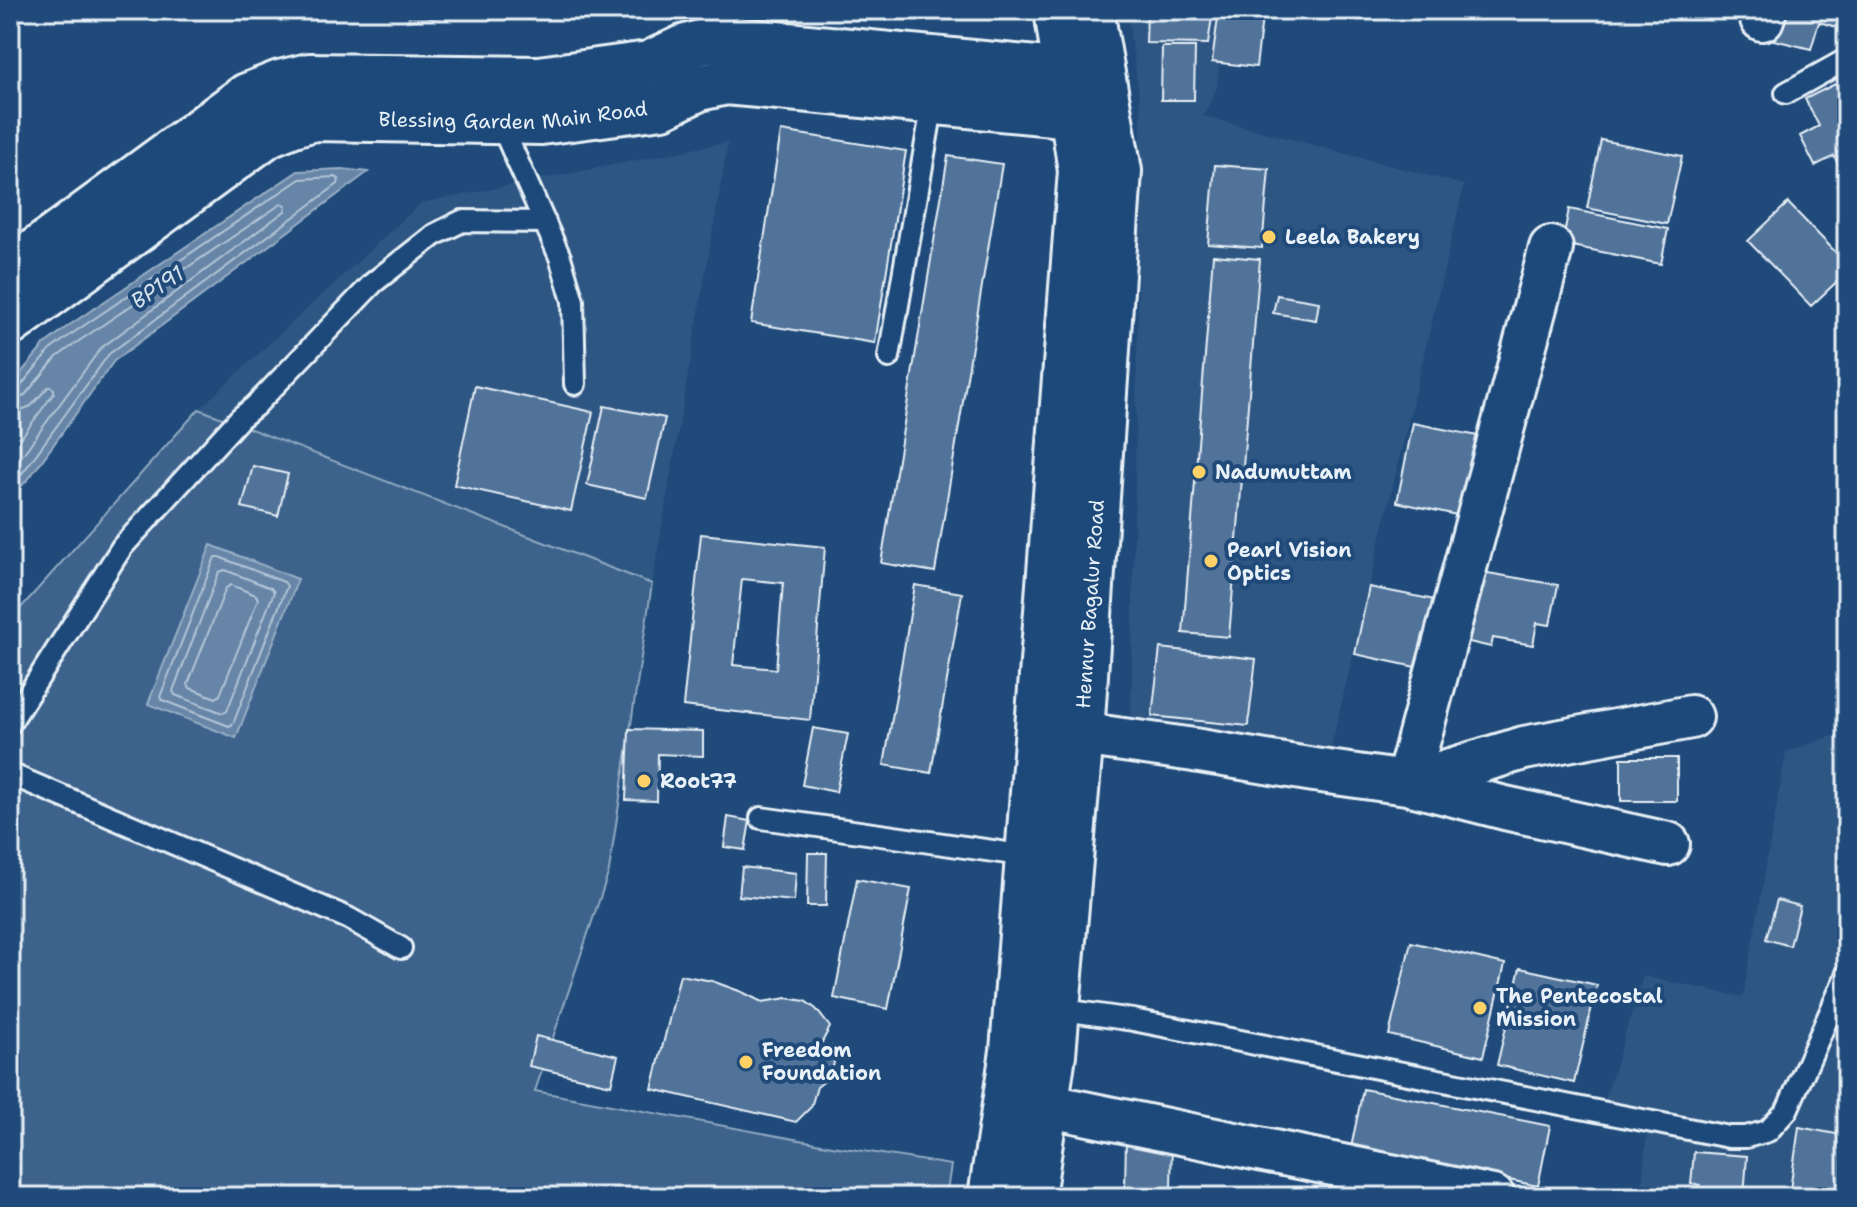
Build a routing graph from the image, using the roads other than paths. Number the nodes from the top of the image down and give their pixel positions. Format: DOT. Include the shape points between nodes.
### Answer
graph roads {
  1 [pos="1057,10"];
  2 [pos="1091,10"];
  3 [pos="1847,59"];
  4 [pos="1088,92"];
  5 [pos="1786,93"];
  6 [pos="933,102"];
  7 [pos="500,122"];
  8 [pos="545,222"];
  9 [pos="1551,248"];
  10 [pos="10,270"];
  11 [pos="10,323"];
  12 [pos="889,357"];
  13 [pos="575,384"];
  14 [pos="1691,717"];
  15 [pos="10,723"];
  16 [pos="1081,734"];
  17 [pos="10,774"];
  18 [pos="1407,783"];
  19 [pos="761,818"];
  20 [pos="1668,844"];
  21 [pos="1028,856"];
  22 [pos="401,948"];
  23 [pos="1847,974"];
  24 [pos="1057,1009"];
  25 [pos="1045,1105"];
  26 [pos="991,1197"];
  27 [pos="1032,1197"];
  28 [pos="1493,1197"];
  1 -- 4 [label="main road, Hennur Bagalur Road"];
  2 -- 4 [label="main road, Hennur Bagalur Road"];
  3 -- 5 [label="lane"];
  4 -- 6 [label="main road, Blessing Garden Main Road"];
  4 -- 10 [label="main road, Blessing Garden Main Road" via="725,39 683,48 649,64 539,79 309,76 247,96"];
  4 -- 16 [label="main road, Hennur Bagalur Road" via="1119,171"];
  4 -- 21 [label="main road, Hennur Bagalur Road"];
  6 -- 7 [label="main road, Blessing Garden Main Road" via="726,82 662,106 541,122"];
  6 -- 12 [label="lane"];
  7 -- 8 [label="lane"];
  7 -- 11 [label="main road, Blessing Garden Main Road" via="314,118 268,134"];
  8 -- 13 [label="lane" via="573,301"];
  8 -- 15 [label="lane" via="462,221 434,235 373,283 122,547"];
  9 -- 18 [label="street"];
  14 -- 18 [label="street" via="1524,748"];
  16 -- 18 [label="street"];
  16 -- 24 [label="main road, Hennur Bagalur Road"];
  17 -- 22 [label="lane" via="348,918"];
  18 -- 20 [label="street"];
  19 -- 21 [label="lane"];
  21 -- 26 [label="main road, Hennur Bagalur Road" via="1013,1051"];
  23 -- 24 [label="lane" via="1787,1110 1768,1131 1746,1137"];
  24 -- 25 [label="main road, Hennur Bagalur Road"];
  25 -- 27 [label="main road, Hennur Bagalur Road"];
  25 -- 28 [label="street"];
}
